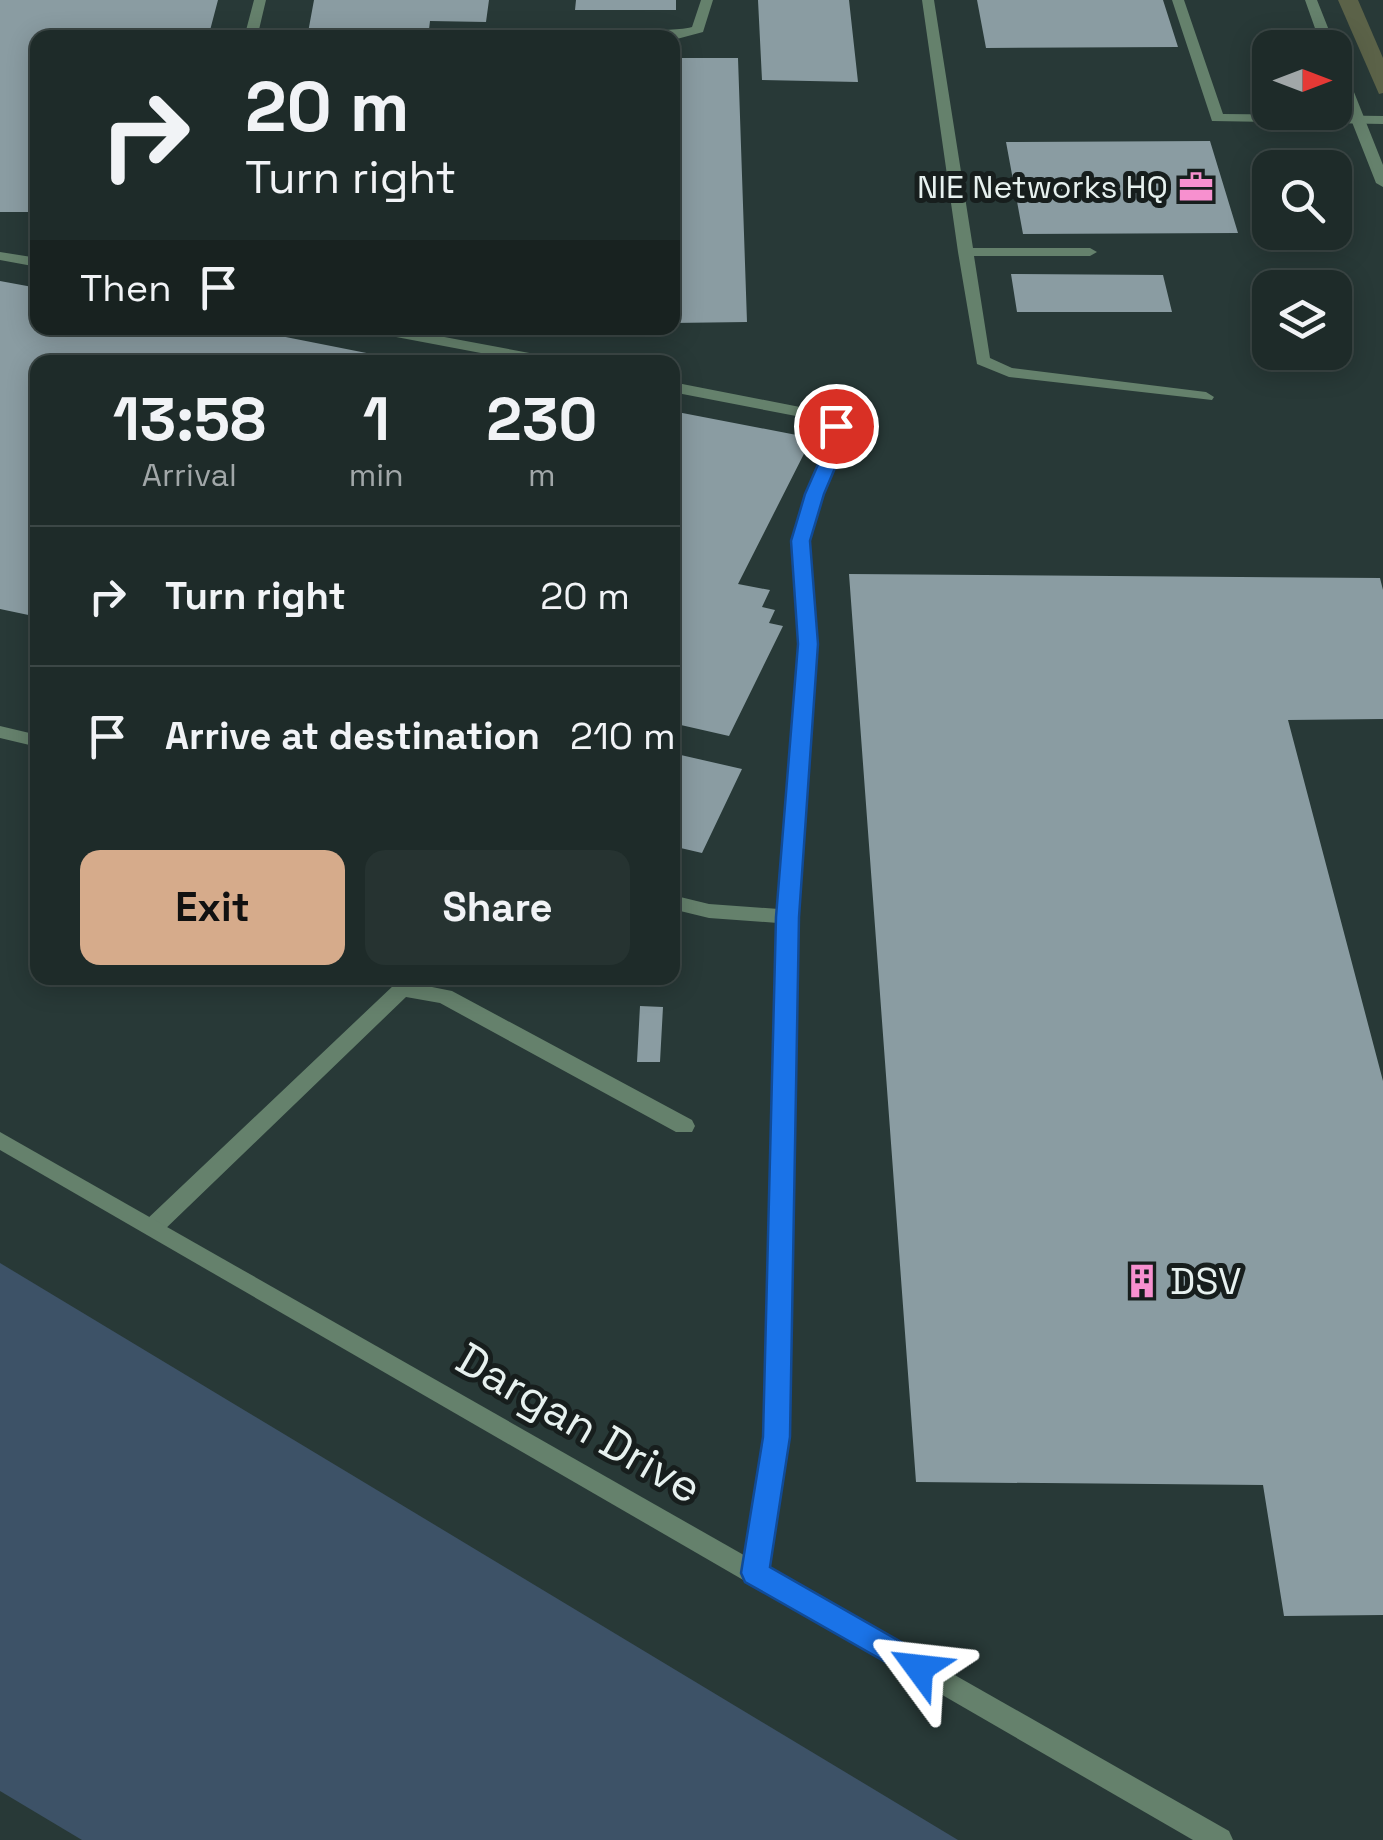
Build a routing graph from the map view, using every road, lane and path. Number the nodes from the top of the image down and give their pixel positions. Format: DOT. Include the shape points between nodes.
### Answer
graph roads {
  1 [pos="260,0"];
  2 [pos="707,0"];
  3 [pos="928,0"];
  4 [pos="1178,0"];
  5 [pos="1311,0"];
  6 [pos="252,30"];
  7 [pos="1323,30"];
  8 [pos="680,34"];
  9 [pos="1352,106"];
  10 [pos="1382,118"];
  11 [pos="1357,119"];
  12 [pos="1383,183"];
  13 [pos="965,252"];
  14 [pos="1090,252"];
  15 [pos="0,256"];
  16 [pos="30,262"];
  17 [pos="410,335"];
  18 [pos="515,355"];
  19 [pos="680,388"];
  20 [pos="1206,398"];
  21 [pos="0,732"];
  22 [pos="30,740"];
  23 [pos="680,904"];
  24 [pos="788,917"];
  25 [pos="684,1126"];
  26 [pos="0,1140"];
  27 [pos="153,1228"];
  28 [pos="755,1573"];
  29 [pos="1219,1840"];
  1 -- 6 [label="street"];
  2 -- 8 [label="street" via="698,29"];
  3 -- 13 [label="street"];
  4 -- 11 [label="street" via="1217,118"];
  5 -- 7 [label="street"];
  9 -- 11 [label="street"];
  10 -- 11 [label="street"];
  11 -- 12 [label="street"];
  13 -- 14 [label="street"];
  13 -- 20 [label="street" via="980,354 992,368"];
  15 -- 16 [label="street"];
  17 -- 18 [label="street"];
  19 -- 24 [label="street" via="800,412 836,426 840,435 801,541 808,644"];
  21 -- 22 [label="street"];
  23 -- 24 [label="street"];
  24 -- 28 [label="street" via="777,1437"];
  25 -- 27 [label="street" via="445,996 402,988"];
  26 -- 27 [label="street, Dargan Drive"];
  27 -- 28 [label="street, Dargan Drive"];
  28 -- 29 [label="street, Dargan Drive"];
}
